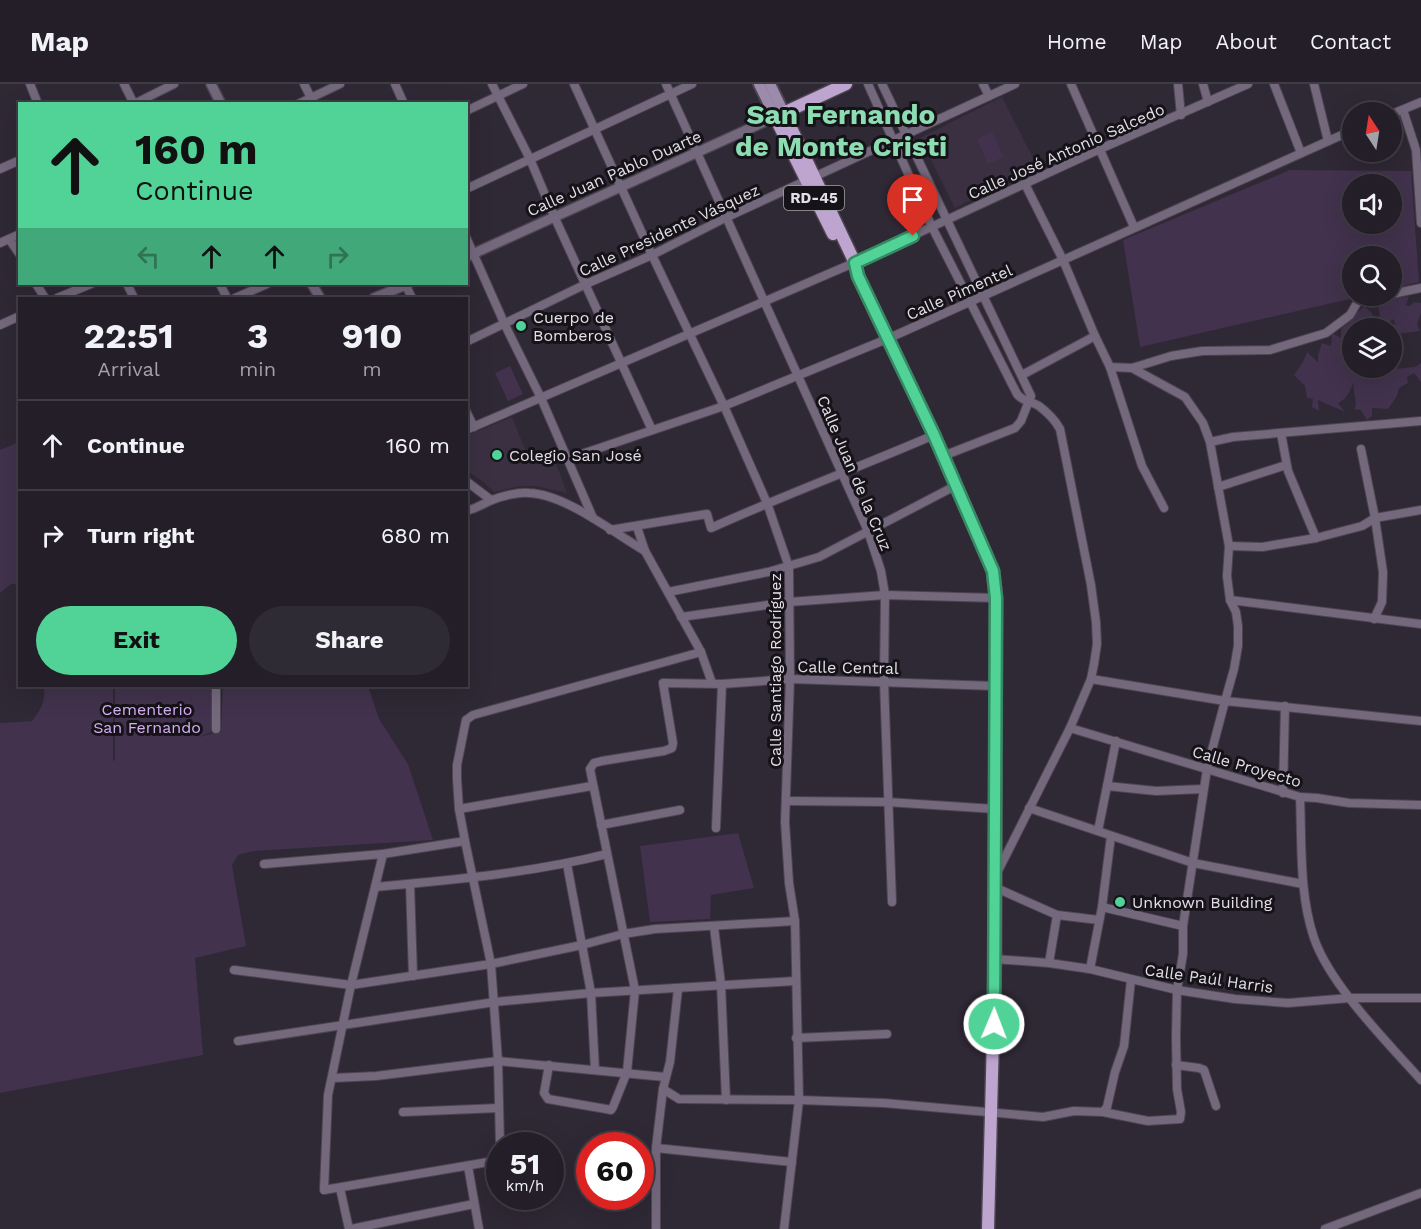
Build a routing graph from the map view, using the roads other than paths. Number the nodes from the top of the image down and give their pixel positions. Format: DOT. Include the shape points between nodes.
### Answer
graph roads {
  1 [pos="30,84"];
  2 [pos="124,84"];
  3 [pos="174,84"];
  4 [pos="212,84"];
  5 [pos="304,84"];
  6 [pos="340,84"];
  7 [pos="395,84"];
  8 [pos="492,84"];
  9 [pos="523,84"];
  10 [pos="574,84"];
  11 [pos="666,84"];
  12 [pos="692,84"];
  13 [pos="759,84"];
  14 [pos="770,84"];
  15 [pos="846,84"];
  16 [pos="868,84"];
  17 [pos="882,84"];
  18 [pos="983,84"];
  19 [pos="1015,84"];
  20 [pos="1071,84"];
  21 [pos="1178,84"];
  22 [pos="1203,84"];
  23 [pos="1248,84"];
  24 [pos="1274,84"];
  25 [pos="1314,84"];
  26 [pos="670,94"];
  27 [pos="498,96"];
  28 [pos="989,96"];
  29 [pos="313,100"];
  30 [pos="37,102"];
  31 [pos="133,102"];
  32 [pos="136,102"];
  33 [pos="220,102"];
  34 [pos="403,102"];
  35 [pos="1208,102"];
  36 [pos="1421,102"];
  37 [pos="468,110"];
  38 [pos="1403,110"];
  39 [pos="1181,114"];
  40 [pos="779,115"];
  41 [pos="594,130"];
  42 [pos="1342,135"];
  43 [pos="906,136"];
  44 [pos="894,141"];
  45 [pos="1328,141"];
  46 [pos="1100,149"];
  47 [pos="696,152"];
  48 [pos="1301,153"];
  49 [pos="530,159"];
  50 [pos="18,161"];
  51 [pos="0,169"];
  52 [pos="810,179"];
  53 [pos="1025,184"];
  54 [pos="621,187"];
  55 [pos="468,188"];
  56 [pos="554,216"];
  57 [pos="725,218"];
  58 [pos="948,220"];
  59 [pos="1421,224"];
  60 [pos="932,227"];
  61 [pos="1134,227"];
  62 [pos="18,235"];
  63 [pos="9,239"];
  64 [pos="0,243"];
  65 [pos="18,252"];
  66 [pos="470,255"];
  67 [pos="652,255"];
  68 [pos="1064,260"];
  69 [pos="852,264"];
  70 [pos="586,284"];
  71 [pos="89,285"];
  72 [pos="265,285"];
  73 [pos="404,285"];
  74 [pos="1421,288"];
  75 [pos="1402,292"];
  76 [pos="59,297"];
  77 [pos="237,297"];
  78 [pos="376,297"];
  79 [pos="983,297"];
  80 [pos="764,302"];
  81 [pos="971,302"];
  82 [pos="1356,306"];
  83 [pos="18,317"];
  84 [pos="505,324"];
  85 [pos="0,325"];
  86 [pos="691,334"];
  87 [pos="1095,336"];
  88 [pos="887,339"];
  89 [pos="468,341"];
  90 [pos="622,363"];
  91 [pos="1110,367"];
  92 [pos="1132,368"];
  93 [pos="798,375"];
  94 [pos="1022,375"];
  95 [pos="541,398"];
  96 [pos="1030,402"];
  97 [pos="724,406"];
  98 [pos="1421,421"];
  99 [pos="470,428"];
  100 [pos="652,430"];
  101 [pos="1281,433"];
  102 [pos="934,435"];
  103 [pos="1210,442"];
  104 [pos="1361,449"];
  105 [pos="943,456"];
  106 [pos="567,459"];
  107 [pos="1286,465"];
  108 [pos="842,474"];
  109 [pos="468,482"];
  110 [pos="956,486"];
  111 [pos="1218,487"];
  112 [pos="492,500"];
  113 [pos="767,503"];
  114 [pos="1164,508"];
  115 [pos="1421,510"];
  116 [pos="468,511"];
  117 [pos="593,518"];
  118 [pos="1375,518"];
  119 [pos="633,527"];
  120 [pos="610,530"];
  121 [pos="868,531"];
  122 [pos="1316,538"];
  123 [pos="624,539"];
  124 [pos="1229,546"];
  125 [pos="645,551"];
  126 [pos="789,567"];
  127 [pos="668,592"];
  128 [pos="885,595"];
  129 [pos="996,598"];
  130 [pos="1230,600"];
  131 [pos="789,602"];
  132 [pos="681,617"];
  133 [pos="1374,618"];
  134 [pos="1421,624"];
  135 [pos="701,652"];
  136 [pos="790,679"];
  137 [pos="1091,679"];
  138 [pos="884,681"];
  139 [pos="712,683"];
  140 [pos="722,684"];
  141 [pos="995,686"];
  142 [pos="216,687"];
  143 [pos="1225,701"];
  144 [pos="1285,706"];
  145 [pos="1421,721"];
  146 [pos="1070,728"];
  147 [pos="216,729"];
  148 [pos="1116,741"];
  149 [pos="1207,769"];
  150 [pos="592,786"];
  151 [pos="1107,786"];
  152 [pos="1203,789"];
  153 [pos="1283,793"];
  154 [pos="1300,797"];
  155 [pos="787,801"];
  156 [pos="887,802"];
  157 [pos="1421,805"];
  158 [pos="995,808"];
  159 [pos="1029,808"];
  160 [pos="459,809"];
  161 [pos="680,810"];
  162 [pos="601,825"];
  163 [pos="716,828"];
  164 [pos="1098,831"];
  165 [pos="1112,836"];
  166 [pos="465,841"];
  167 [pos="383,854"];
  168 [pos="607,854"];
  169 [pos="1192,863"];
  170 [pos="264,864"];
  171 [pos="567,864"];
  172 [pos="474,878"];
  173 [pos="994,882"];
  174 [pos="410,884"];
  175 [pos="1303,884"];
  176 [pos="375,887"];
  177 [pos="892,902"];
  178 [pos="1102,907"];
  179 [pos="1057,915"];
  180 [pos="1099,920"];
  181 [pos="795,921"];
  182 [pos="1183,926"];
  183 [pos="714,927"];
  184 [pos="623,934"];
  185 [pos="582,945"];
  186 [pos="995,959"];
  187 [pos="1049,963"];
  188 [pos="490,964"];
  189 [pos="1090,969"];
  190 [pos="234,970"];
  191 [pos="413,976"];
  192 [pos="1131,980"];
  193 [pos="795,981"];
  194 [pos="721,984"];
  195 [pos="351,985"];
  196 [pos="678,989"];
  197 [pos="635,990"];
  198 [pos="1177,990"];
  199 [pos="591,993"];
  200 [pos="1350,998"];
  201 [pos="1421,998"];
  202 [pos="495,1002"];
  203 [pos="343,1024"];
  204 [pos="887,1034"];
  205 [pos="796,1038"];
  206 [pos="238,1041"];
  207 [pos="498,1061"];
  208 [pos="549,1065"];
  209 [pos="1176,1065"];
  210 [pos="595,1070"];
  211 [pos="627,1072"];
  212 [pos="665,1077"];
  213 [pos="333,1078"];
  214 [pos="1421,1080"];
  215 [pos="663,1089"];
  216 [pos="726,1100"];
  217 [pos="798,1100"];
  218 [pos="1216,1106"];
  219 [pos="499,1108"];
  220 [pos="403,1112"];
  221 [pos="992,1112"];
  222 [pos="1103,1112"];
  223 [pos="500,1132"];
  224 [pos="656,1148"];
  225 [pos="792,1162"];
  226 [pos="486,1163"];
  227 [pos="468,1166"];
  228 [pos="340,1188"];
  229 [pos="1421,1193"];
  230 [pos="474,1204"];
  231 [pos="350,1229"];
  232 [pos="479,1229"];
  233 [pos="656,1229"];
  234 [pos="784,1229"];
  235 [pos="988,1229"];
  236 [pos="1325,1229"];
  1 -- 30 [label="street"];
  2 -- 31 [label="street"];
  3 -- 32 [label="street"];
  4 -- 33 [label="street"];
  5 -- 29 [label="street"];
  6 -- 29 [label="street"];
  7 -- 34 [label="street"];
  8 -- 27 [label="street"];
  9 -- 27 [label="street"];
  10 -- 41 [label="street, Calle Santiago Rodríguez"];
  11 -- 26 [label="street, Calle Juan de la Cruz"];
  12 -- 26 [label="street"];
  13 -- 40 [label="main road, RD-45"];
  14 -- 40 [label="main road, RD-45"];
  15 -- 40 [label="main road"];
  16 -- 44 [label="street"];
  17 -- 43 [label="street"];
  18 -- 28 [label="street"];
  19 -- 28 [label="street, Calle Presidente Vásquez"];
  20 -- 46 [label="street"];
  21 -- 39 [label="street"];
  22 -- 35 [label="street"];
  23 -- 35 [label="street, Calle José Antonio Salcedo"];
  24 -- 48 [label="street"];
  25 -- 45 [label="street"];
  26 -- 41 [label="street"];
  26 -- 47 [label="street, Calle Juan de la Cruz"];
  27 -- 37 [label="street"];
  27 -- 49 [label="street"];
  28 -- 43 [label="street, Calle Presidente Vásquez"];
  35 -- 39 [label="street, Calle José Antonio Salcedo"];
  36 -- 38 [label="street"];
  38 -- 59 [label="street" via="1416,150"];
  39 -- 46 [label="street, Calle José Antonio Salcedo"];
  40 -- 47 [label="street, Calle Juan Pablo Duarte"];
  40 -- 52 [label="main road, RD-45"];
  41 -- 49 [label="street"];
  41 -- 54 [label="street, Calle Santiago Rodríguez"];
  42 -- 45 [label="street, Calle Pimentel"];
  43 -- 44 [label="street, Calle Presidente Vásquez"];
  43 -- 58 [label="street"];
  44 -- 52 [label="street, Calle Presidente Vásquez"];
  44 -- 60 [label="street"];
  45 -- 48 [label="street, Calle Pimentel"];
  46 -- 53 [label="street, Calle José Antonio Salcedo"];
  46 -- 61 [label="street"];
  47 -- 54 [label="street, Calle Juan Pablo Duarte"];
  47 -- 57 [label="street, Calle Juan de la Cruz"];
  48 -- 61 [label="street, Calle Pimentel"];
  49 -- 55 [label="street"];
  49 -- 56 [label="street"];
  50 -- 51 [label="street"];
  52 -- 57 [label="street, Calle Presidente Vásquez"];
  52 -- 69 [label="main road, RD-45"];
  53 -- 58 [label="street, Calle José Antonio Salcedo"];
  53 -- 68 [label="street"];
  54 -- 56 [label="street, Calle Juan Pablo Duarte"];
  54 -- 67 [label="street, Calle Santiago Rodríguez"];
  56 -- 66 [label="street, Calle Juan Pablo Duarte"];
  56 -- 70 [label="street"];
  57 -- 67 [label="street, Calle Presidente Vásquez"];
  57 -- 80 [label="street, Calle Juan de la Cruz"];
  58 -- 60 [label="street, Calle José Antonio Salcedo"];
  58 -- 79 [label="street"];
  60 -- 69 [label="street, Calle José Antonio Salcedo"];
  60 -- 81 [label="street"];
  61 -- 68 [label="street, Calle Pimentel"];
  62 -- 63 [label="street"];
  63 -- 64 [label="street"];
  63 -- 65 [label="street"];
  66 -- 84 [label="street"];
  67 -- 70 [label="street, Calle Presidente Vásquez"];
  67 -- 86 [label="street, Calle Santiago Rodríguez"];
  68 -- 79 [label="street, Calle Pimentel"];
  68 -- 87 [label="street"];
  69 -- 80 [label="street, Calle José Antonio Salcedo"];
  69 -- 88 [label="main road, RD-45"];
  70 -- 84 [label="street, Calle Presidente Vásquez"];
  70 -- 90 [label="street"];
  71 -- 76 [label="street"];
  72 -- 77 [label="street"];
  73 -- 78 [label="street"];
  74 -- 75 [label="street"];
  79 -- 81 [label="street, Calle Pimentel"];
  79 -- 94 [label="street"];
  80 -- 86 [label="street, Calle José Antonio Salcedo"];
  80 -- 93 [label="street, Calle Juan de la Cruz"];
  81 -- 88 [label="street, Calle Pimentel"];
  81 -- 96 [label="street" via="1017,394"];
  82 -- 92 [label="street" via="1326,333 1270,350 1202,351"];
  83 -- 85 [label="street"];
  84 -- 89 [label="street, Calle Presidente Vásquez"];
  84 -- 95 [label="street"];
  86 -- 90 [label="street, Calle José Antonio Salcedo"];
  86 -- 97 [label="street, Calle Santiago Rodríguez"];
  87 -- 91 [label="street"];
  87 -- 94 [label="street"];
  88 -- 93 [label="street, Calle Pimentel"];
  88 -- 102 [label="main road, RD-45"];
  90 -- 95 [label="street, Calle José Antonio Salcedo"];
  90 -- 100 [label="street"];
  91 -- 92 [label="street"];
  91 -- 114 [label="street" via="1142,466"];
  92 -- 103 [label="street" via="1185,397 1203,423"];
  93 -- 97 [label="street, Calle Pimentel"];
  93 -- 108 [label="street, Calle Juan de la Cruz"];
  94 -- 96 [label="street"];
  95 -- 99 [label="street, Calle José Antonio Salcedo"];
  95 -- 106 [label="street"];
  96 -- 105 [label="street" via="1015,428"];
  96 -- 137 [label="street" via="1041,407 1060,429 1093,594 1097,644"];
  97 -- 100 [label="street, Calle Pimentel"];
  97 -- 113 [label="street, Calle Santiago Rodríguez"];
  98 -- 101 [label="street"];
  100 -- 106 [label="street, Calle Pimentel"];
  101 -- 103 [label="street"];
  101 -- 107 [label="street"];
  102 -- 105 [label="main road, RD-45"];
  102 -- 108 [label="street"];
  103 -- 111 [label="street"];
  104 -- 118 [label="street"];
  105 -- 110 [label="main road, RD-45"];
  106 -- 117 [label="street"];
  107 -- 111 [label="street"];
  107 -- 122 [label="street"];
  108 -- 113 [label="street"];
  108 -- 121 [label="street, Calle Juan de la Cruz"];
  109 -- 112 [label="street"];
  110 -- 121 [label="street"];
  110 -- 129 [label="main road, RD-45" via="993,571"];
  111 -- 124 [label="street"];
  112 -- 116 [label="street"];
  112 -- 117 [label="street" via="529,493 558,501"];
  113 -- 119 [label="street" via="711,528 707,514"];
  113 -- 126 [label="street, Calle Santiago Rodríguez"];
  115 -- 118 [label="street"];
  117 -- 120 [label="street"];
  118 -- 122 [label="street" via="1362,526"];
  118 -- 133 [label="street" via="1383,572 1382,602"];
  119 -- 120 [label="street"];
  119 -- 123 [label="street"];
  119 -- 125 [label="street"];
  120 -- 123 [label="street"];
  121 -- 126 [label="street"];
  121 -- 128 [label="street, Calle Juan de la Cruz"];
  122 -- 124 [label="street" via="1262,547"];
  123 -- 125 [label="street"];
  124 -- 130 [label="street"];
  125 -- 127 [label="street"];
  126 -- 127 [label="street"];
  126 -- 131 [label="street, Calle Santiago Rodríguez"];
  127 -- 132 [label="street"];
  128 -- 129 [label="street"];
  128 -- 131 [label="street"];
  128 -- 138 [label="street, Calle Juan de la Cruz"];
  129 -- 141 [label="main road, RD-45"];
  130 -- 133 [label="street"];
  130 -- 143 [label="street" via="1237,619 1238,646"];
  131 -- 132 [label="street"];
  131 -- 136 [label="street, Calle Santiago Rodríguez"];
  132 -- 135 [label="street"];
  133 -- 134 [label="street"];
  135 -- 139 [label="street"];
  135 -- 160 [label="street" via="473,715 466,720 457,765"];
  136 -- 138 [label="street, Calle Central"];
  136 -- 140 [label="street, Calle Central"];
  136 -- 155 [label="street, Calle Santiago Rodríguez"];
  137 -- 143 [label="street"];
  137 -- 146 [label="street"];
  138 -- 141 [label="street, Calle Central"];
  138 -- 156 [label="street, Calle Juan de la Cruz"];
  139 -- 140 [label="street, Calle Central"];
  139 -- 150 [label="street, Calle Central" via="663,683 672,748 594,763 590,769"];
  140 -- 163 [label="street"];
  141 -- 158 [label="main road, RD-45"];
  142 -- 147 [label="street"];
  143 -- 144 [label="street"];
  143 -- 149 [label="street"];
  144 -- 145 [label="street"];
  144 -- 153 [label="street"];
  146 -- 148 [label="street, Calle Proyecto"];
  146 -- 159 [label="street"];
  148 -- 149 [label="street, Calle Proyecto"];
  148 -- 151 [label="street"];
  149 -- 152 [label="street"];
  149 -- 153 [label="street, Calle Proyecto"];
  150 -- 160 [label="street"];
  150 -- 162 [label="street"];
  151 -- 152 [label="street" via="1156,791"];
  151 -- 164 [label="street"];
  152 -- 169 [label="street"];
  153 -- 154 [label="street, Calle Proyecto"];
  154 -- 157 [label="street, Calle Proyecto" via="1349,804"];
  154 -- 175 [label="street"];
  155 -- 156 [label="street"];
  155 -- 181 [label="street, Calle Santiago Rodríguez" via="787,853"];
  156 -- 158 [label="street"];
  156 -- 177 [label="street, Calle Juan de la Cruz"];
  158 -- 173 [label="main road, RD-45"];
  159 -- 164 [label="street"];
  159 -- 173 [label="street"];
  160 -- 166 [label="street"];
  161 -- 162 [label="street"];
  162 -- 168 [label="street"];
  164 -- 165 [label="street"];
  165 -- 169 [label="street"];
  165 -- 178 [label="street"];
  166 -- 167 [label="street"];
  166 -- 172 [label="street"];
  167 -- 170 [label="street"];
  167 -- 176 [label="street"];
  168 -- 171 [label="street"];
  168 -- 184 [label="street"];
  169 -- 175 [label="street"];
  169 -- 182 [label="street"];
  171 -- 172 [label="street"];
  171 -- 185 [label="street"];
  172 -- 174 [label="street"];
  172 -- 188 [label="street"];
  173 -- 179 [label="street"];
  173 -- 186 [label="main road, RD-45"];
  174 -- 176 [label="street"];
  174 -- 191 [label="street"];
  175 -- 200 [label="street" via="1320,953"];
  176 -- 195 [label="street"];
  178 -- 180 [label="street"];
  178 -- 182 [label="street"];
  179 -- 180 [label="street"];
  179 -- 187 [label="street"];
  180 -- 189 [label="street"];
  181 -- 183 [label="street"];
  181 -- 193 [label="street, Calle Santiago Rodríguez"];
  182 -- 198 [label="street"];
  183 -- 184 [label="street"];
  183 -- 194 [label="street"];
  184 -- 185 [label="street"];
  184 -- 197 [label="street"];
  185 -- 188 [label="street"];
  185 -- 199 [label="street"];
  186 -- 187 [label="street, Calle Paúl Harris"];
  186 -- 221 [label="main road, RD-45"];
  187 -- 189 [label="street, Calle Paúl Harris"];
  188 -- 191 [label="street"];
  188 -- 202 [label="street"];
  189 -- 192 [label="street, Calle Paúl Harris"];
  190 -- 195 [label="street"];
  191 -- 195 [label="street"];
  192 -- 198 [label="street, Calle Paúl Harris"];
  192 -- 222 [label="street" via="1124,1046"];
  193 -- 194 [label="street"];
  193 -- 205 [label="street, Calle Santiago Rodríguez"];
  194 -- 196 [label="street"];
  194 -- 216 [label="street"];
  195 -- 203 [label="street"];
  196 -- 197 [label="street"];
  196 -- 212 [label="street"];
  197 -- 199 [label="street"];
  197 -- 211 [label="street"];
  198 -- 200 [label="street, Calle Paúl Harris" via="1288,1003"];
  198 -- 209 [label="street"];
  199 -- 202 [label="street"];
  199 -- 210 [label="street"];
  200 -- 201 [label="street, Calle Paúl Harris"];
  200 -- 214 [label="street"];
  202 -- 203 [label="street"];
  202 -- 207 [label="street"];
  203 -- 206 [label="street"];
  203 -- 213 [label="street"];
  204 -- 205 [label="street"];
  205 -- 217 [label="street, Calle Santiago Rodríguez"];
  207 -- 208 [label="street"];
  207 -- 213 [label="street"];
  207 -- 219 [label="street"];
  208 -- 210 [label="street"];
  208 -- 211 [label="street" via="544,1093 548,1099 611,1110"];
  209 -- 218 [label="street" via="1203,1070"];
  209 -- 222 [label="street" via="1180,1119 1148,1121"];
  210 -- 211 [label="street"];
  211 -- 212 [label="street"];
  212 -- 215 [label="street"];
  213 -- 228 [label="street" via="328,1095 324,1190"];
  215 -- 216 [label="street" via="679,1099"];
  215 -- 224 [label="street"];
  216 -- 217 [label="street"];
  217 -- 221 [label="street"];
  217 -- 225 [label="street, Calle Santiago Rodríguez"];
  219 -- 220 [label="street"];
  219 -- 223 [label="street"];
  221 -- 222 [label="street" via="1042,1117 1074,1111"];
  221 -- 235 [label="main road, RD-45"];
  224 -- 225 [label="street"];
  224 -- 233 [label="street"];
  225 -- 234 [label="street, Calle Santiago Rodríguez"];
  226 -- 227 [label="street"];
  227 -- 228 [label="street"];
  227 -- 230 [label="street"];
  228 -- 231 [label="street"];
  229 -- 236 [label="street"];
  230 -- 231 [label="street"];
  230 -- 232 [label="street"];
}
